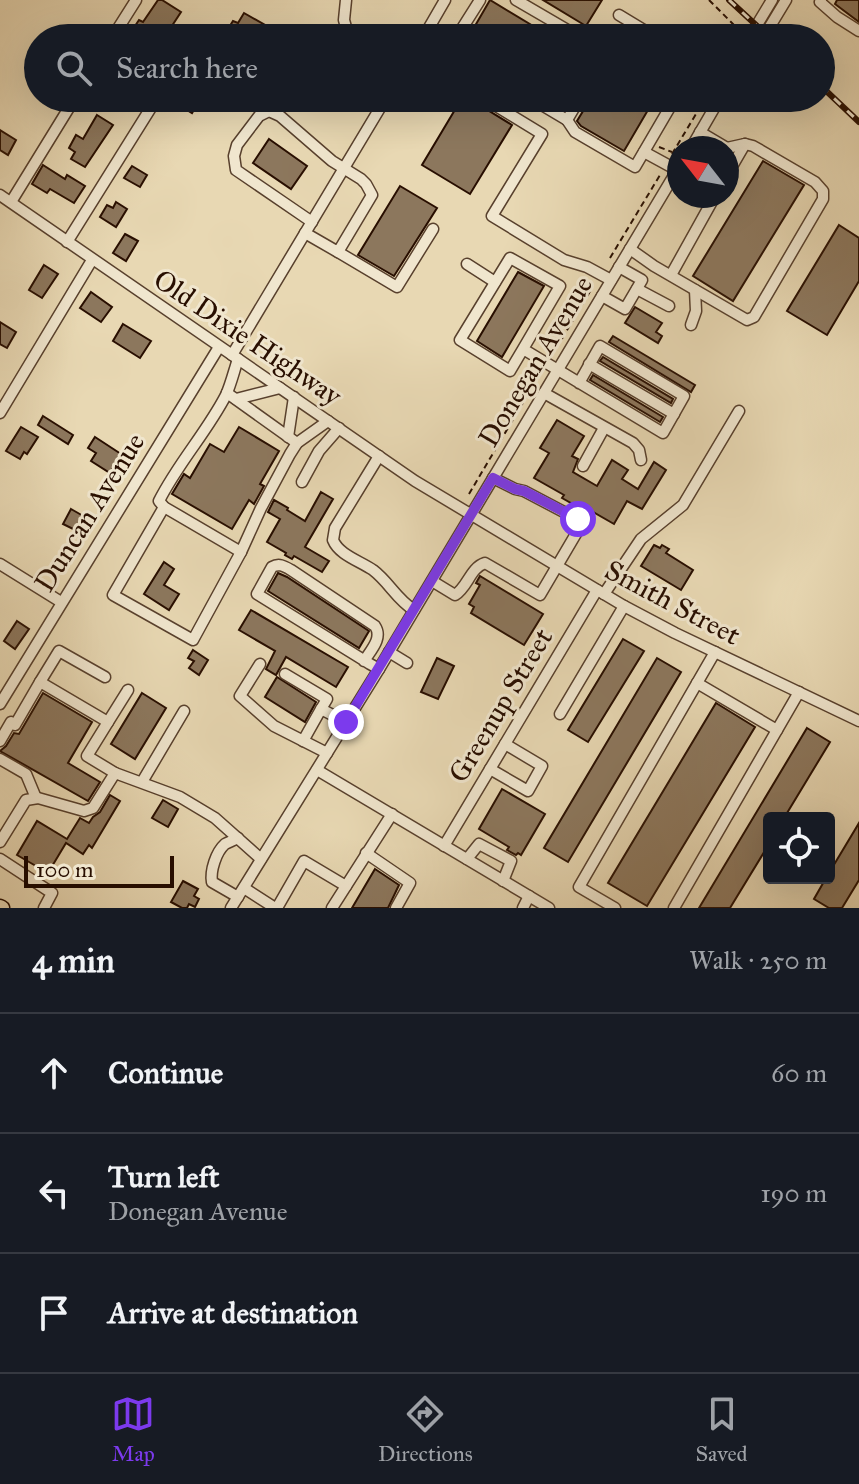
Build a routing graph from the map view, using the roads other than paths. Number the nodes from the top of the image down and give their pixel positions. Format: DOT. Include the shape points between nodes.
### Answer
graph roads {
  1 [pos="136,0"];
  2 [pos="346,0"];
  3 [pos="445,0"];
  4 [pos="480,0"];
  5 [pos="516,0"];
  6 [pos="772,0"];
  7 [pos="786,0"];
  8 [pos="821,0"];
  9 [pos="619,15"];
  10 [pos="121,24"];
  11 [pos="345,24"];
  12 [pos="431,24"];
  13 [pos="465,24"];
  14 [pos="557,24"];
  15 [pos="634,24"];
  16 [pos="755,24"];
  17 [pos="771,24"];
  18 [pos="859,31"];
  19 [pos="66,112"];
  20 [pos="148,112"];
  21 [pos="267,112"];
  22 [pos="271,112"];
  23 [pos="378,112"];
  24 [pos="506,112"];
  25 [pos="554,112"];
  26 [pos="572,112"];
  27 [pos="667,112"];
  28 [pos="712,112"];
  29 [pos="567,120"];
  30 [pos="700,132"];
  31 [pos="698,136"];
  32 [pos="707,136"];
  33 [pos="745,144"];
  34 [pos="739,145"];
  35 [pos="644,152"];
  36 [pos="739,154"];
  37 [pos="667,164"];
  38 [pos="343,169"];
  39 [pos="667,187"];
  40 [pos="0,195"];
  41 [pos="11,202"];
  42 [pos="708,208"];
  43 [pos="312,222"];
  44 [pos="433,229"];
  45 [pos="305,233"];
  46 [pos="67,242"];
  47 [pos="630,249"];
  48 [pos="338,252"];
  49 [pos="92,260"];
  50 [pos="467,264"];
  51 [pos="619,267"];
  52 [pos="671,275"];
  53 [pos="611,280"];
  54 [pos="495,282"];
  55 [pos="637,289"];
  56 [pos="695,290"];
  57 [pos="602,296"];
  58 [pos="669,306"];
  59 [pos="691,325"];
  60 [pos="219,347"];
  61 [pos="523,349"];
  62 [pos="235,357"];
  63 [pos="589,364"];
  64 [pos="557,371"];
  65 [pos="579,383"];
  66 [pos="280,388"];
  67 [pos="544,393"];
  68 [pos="232,396"];
  69 [pos="294,397"];
  70 [pos="739,411"];
  71 [pos="0,413"];
  72 [pos="674,414"];
  73 [pos="328,421"];
  74 [pos="339,428"];
  75 [pos="604,428"];
  76 [pos="293,440"];
  77 [pos="379,456"];
  78 [pos="641,460"];
  79 [pos="583,466"];
  80 [pos="493,478"];
  81 [pos="302,482"];
  82 [pos="164,507"];
  83 [pos="471,514"];
  84 [pos="241,552"];
  85 [pos="0,564"];
  86 [pos="557,566"];
  87 [pos="432,581"];
  88 [pos="600,592"];
  89 [pos="61,602"];
  90 [pos="624,606"];
  91 [pos="414,610"];
  92 [pos="389,652"];
  93 [pos="715,652"];
  94 [pos="364,661"];
  95 [pos="407,663"];
  96 [pos="260,664"];
  97 [pos="379,669"];
  98 [pos="285,674"];
  99 [pos="105,677"];
  100 [pos="40,682"];
  101 [pos="697,683"];
  102 [pos="128,690"];
  103 [pos="799,692"];
  104 [pos="0,704"];
  105 [pos="321,709"];
  106 [pos="184,711"];
  107 [pos="560,714"];
  108 [pos="859,721"];
  109 [pos="108,722"];
  110 [pos="346,722"];
  111 [pos="777,730"];
  112 [pos="0,741"];
  113 [pos="303,741"];
  114 [pos="505,744"];
  115 [pos="327,753"];
  116 [pos="0,759"];
  117 [pos="490,769"];
  118 [pos="317,770"];
  119 [pos="115,773"];
  120 [pos="142,782"];
  121 [pos="36,798"];
  122 [pos="392,814"];
  123 [pos="238,838"];
  124 [pos="0,842"];
  125 [pos="444,846"];
  126 [pos="366,853"];
  127 [pos="0,859"];
  128 [pos="261,859"];
  129 [pos="467,859"];
  130 [pos="503,881"];
  131 [pos="346,886"];
  132 [pos="241,892"];
  133 [pos="529,896"];
  134 [pos="44,908"];
  135 [pos="231,908"];
  136 [pos="276,908"];
  137 [pos="332,908"];
  138 [pos="396,908"];
  139 [pos="523,908"];
  140 [pos="549,908"];
  141 [pos="615,908"];
  142 [pos="674,908"];
  1 -- 10 [label="street"];
  2 -- 11 [label="street"];
  3 -- 12 [label="street"];
  4 -- 13 [label="street"];
  5 -- 14 [label="street"];
  6 -- 16 [label="street"];
  7 -- 17 [label="street"];
  8 -- 18 [label="street"];
  9 -- 15 [label="street"];
  19 -- 41 [label="street"];
  20 -- 46 [label="street"];
  21 -- 43 [label="street" via="237,145 236,170"];
  22 -- 38 [label="street"];
  23 -- 38 [label="street"];
  24 -- 53 [label="street" via="542,134 492,216 564,260"];
  25 -- 29 [label="street"];
  26 -- 29 [label="street"];
  27 -- 35 [label="street"];
  28 -- 30 [label="street"];
  29 -- 35 [label="street" via="575,132 635,167"];
  30 -- 31 [label="street"];
  30 -- 32 [label="street"];
  33 -- 34 [label="street"];
  33 -- 36 [label="street"];
  33 -- 56 [label="street" via="815,182 823,199 754,317 747,320"];
  35 -- 37 [label="street"];
  38 -- 43 [label="street"];
  38 -- 48 [label="street" via="361,179 372,195"];
  39 -- 47 [label="street, Donegan Avenue"];
  40 -- 41 [label="street, Old Dixie Highway"];
  41 -- 46 [label="street, Old Dixie Highway"];
  42 -- 52 [label="street"];
  43 -- 45 [label="street"];
  44 -- 48 [label="street" via="397,287"];
  45 -- 48 [label="street"];
  45 -- 62 [label="street"];
  46 -- 49 [label="street, Old Dixie Highway"];
  47 -- 51 [label="street, Donegan Avenue"];
  47 -- 52 [label="street"];
  49 -- 60 [label="street, Old Dixie Highway"];
  49 -- 71 [label="street"];
  50 -- 54 [label="street"];
  51 -- 53 [label="street, Donegan Avenue"];
  51 -- 55 [label="street" via="642,280"];
  52 -- 56 [label="street"];
  53 -- 57 [label="street, Donegan Avenue"];
  54 -- 61 [label="street" via="460,340 510,371"];
  54 -- 61 [label="street" via="510,258 560,286"];
  55 -- 57 [label="street" via="625,309"];
  55 -- 58 [label="street"];
  56 -- 59 [label="street"];
  57 -- 64 [label="street, Donegan Avenue"];
  60 -- 62 [label="street, Old Dixie Highway"];
  60 -- 89 [label="street, Duncan Avenue"];
  61 -- 64 [label="street"];
  62 -- 66 [label="street, Old Dixie Highway"];
  62 -- 68 [label="street"];
  63 -- 65 [label="street"];
  63 -- 72 [label="street"];
  63 -- 72 [label="street" via="600,346 684,396"];
  64 -- 65 [label="street"];
  64 -- 67 [label="street, Donegan Avenue"];
  65 -- 72 [label="street" via="663,433"];
  66 -- 68 [label="street"];
  66 -- 69 [label="street, Old Dixie Highway"];
  67 -- 75 [label="street"];
  67 -- 80 [label="street, Donegan Avenue"];
  68 -- 76 [label="street"];
  68 -- 82 [label="street" via="168,484 159,501"];
  69 -- 73 [label="street, Old Dixie Highway"];
  69 -- 76 [label="street"];
  70 -- 88 [label="street, Greenup Street" via="683,505 641,539"];
  73 -- 74 [label="street, Old Dixie Highway"];
  73 -- 76 [label="street"];
  74 -- 77 [label="street, Old Dixie Highway"];
  74 -- 81 [label="street"];
  75 -- 78 [label="street" via="633,443"];
  75 -- 79 [label="street"];
  76 -- 84 [label="street"];
  77 -- 83 [label="street, Old Dixie Highway"];
  77 -- 91 [label="street" via="335,528 333,540"];
  80 -- 83 [label="street, Donegan Avenue"];
  80 -- 86 [label="street" via="581,521"];
  82 -- 84 [label="street"];
  82 -- 84 [label="street" via="113,595 193,640"];
  83 -- 86 [label="street, Smith Street"];
  83 -- 87 [label="street, Donegan Avenue"];
  85 -- 89 [label="street"];
  86 -- 87 [label="street" via="540,595 485,563 455,595"];
  86 -- 88 [label="street, Smith Street"];
  87 -- 91 [label="street, Donegan Avenue"];
  88 -- 90 [label="street, Smith Street"];
  88 -- 114 [label="street, Greenup Street"];
  89 -- 104 [label="street, Duncan Avenue" via="8,681"];
  90 -- 93 [label="street, Smith Street"];
  90 -- 107 [label="street"];
  91 -- 92 [label="street, Donegan Avenue"];
  92 -- 95 [label="street"];
  92 -- 97 [label="street, Donegan Avenue"];
  93 -- 101 [label="street"];
  93 -- 103 [label="street, Smith Street"];
  94 -- 94 [label="street" via="257,594 272,567 291,570 375,626 378,636"];
  94 -- 97 [label="street"];
  96 -- 113 [label="street" via="240,696 274,726"];
  97 -- 110 [label="street, Donegan Avenue"];
  98 -- 105 [label="street" via="327,699"];
  99 -- 100 [label="street" via="59,651"];
  100 -- 109 [label="street"];
  100 -- 112 [label="street"];
  101 -- 111 [label="street"];
  101 -- 141 [label="street" via="579,887"];
  102 -- 109 [label="street"];
  103 -- 108 [label="street, Smith Street"];
  103 -- 111 [label="street"];
  105 -- 110 [label="street"];
  105 -- 113 [label="street"];
  106 -- 120 [label="street"];
  109 -- 119 [label="street" via="87,756"];
  110 -- 115 [label="street, Donegan Avenue"];
  111 -- 142 [label="street"];
  113 -- 115 [label="street"];
  114 -- 117 [label="street, Greenup Street"];
  114 -- 117 [label="street" via="542,766 528,791"];
  115 -- 118 [label="street, Donegan Avenue"];
  116 -- 121 [label="street" via="26,774"];
  117 -- 125 [label="street, Greenup Street"];
  118 -- 122 [label="street"];
  118 -- 128 [label="street, Donegan Avenue"];
  119 -- 120 [label="street"];
  119 -- 121 [label="street" via="93,808 84,811"];
  120 -- 123 [label="street" via="180,797"];
  121 -- 124 [label="street" via="26,800"];
  122 -- 125 [label="street"];
  122 -- 126 [label="street"];
  123 -- 128 [label="street"];
  123 -- 132 [label="street" via="224,845 211,877 212,882"];
  125 -- 129 [label="street"];
  126 -- 131 [label="street"];
  126 -- 138 [label="street" via="410,883"];
  127 -- 134 [label="street" via="52,893"];
  128 -- 132 [label="street, Donegan Avenue"];
  129 -- 130 [label="street"];
  129 -- 130 [label="street" via="479,844 511,861"];
  130 -- 133 [label="street"];
  131 -- 136 [label="street" via="304,861"];
  131 -- 137 [label="street"];
  132 -- 135 [label="street, Donegan Avenue"];
  132 -- 136 [label="street"];
  133 -- 139 [label="street"];
  133 -- 140 [label="street"];
}
